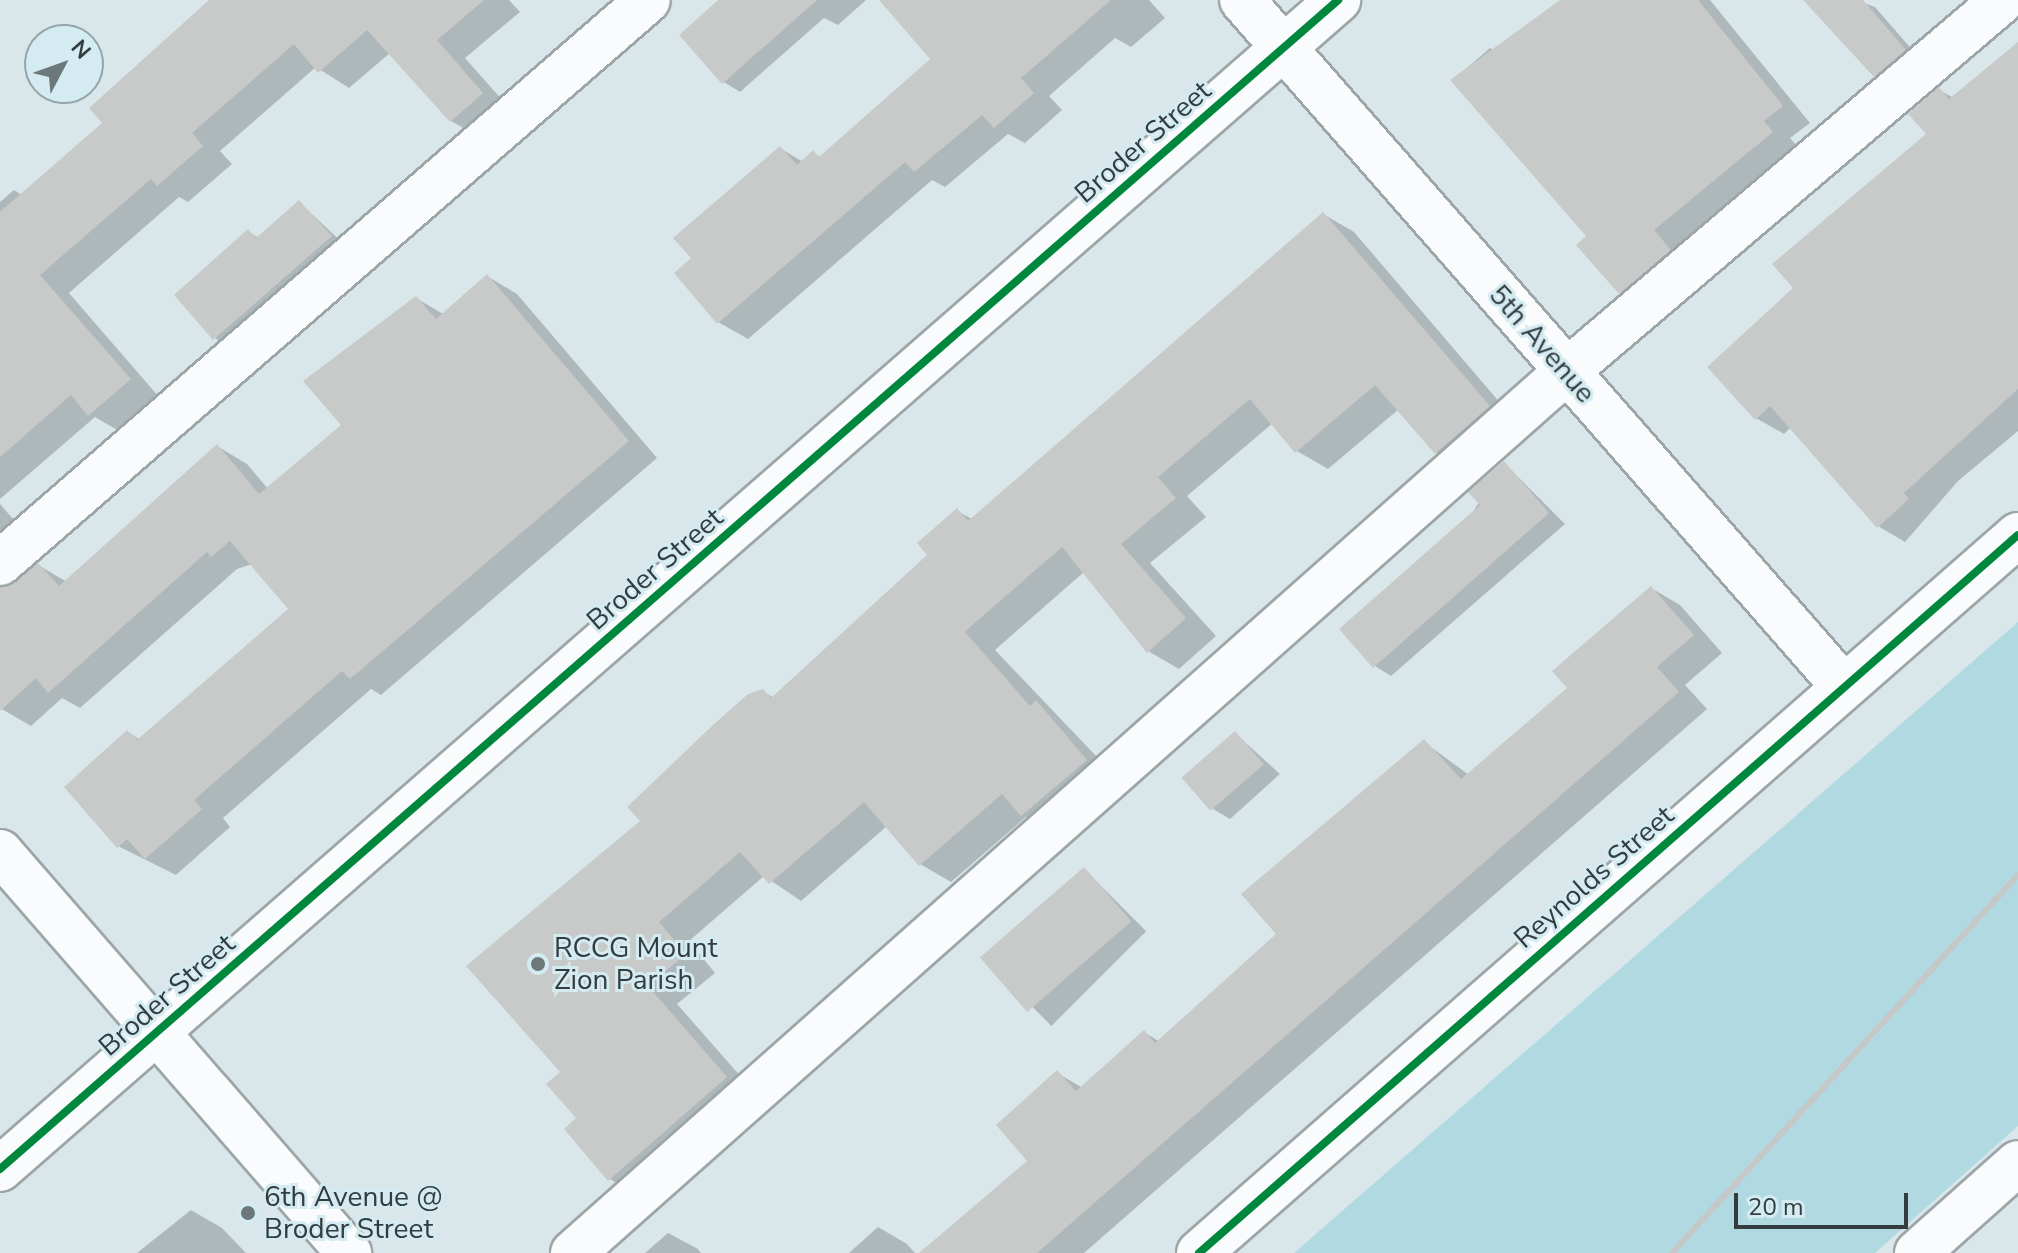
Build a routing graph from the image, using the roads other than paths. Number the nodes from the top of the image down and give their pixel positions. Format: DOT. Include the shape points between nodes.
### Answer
graph roads {
  1 [pos="648,0"];
  2 [pos="1242,0"];
  3 [pos="1338,0"];
  4 [pos="2003,0"];
  5 [pos="1283,48"];
  6 [pos="1567,371"];
  7 [pos="2018,535"];
  8 [pos="0,563"];
  9 [pos="1844,687"];
  10 [pos="0,852"];
  11 [pos="158,1033"];
  12 [pos="2018,1163"];
  13 [pos="0,1169"];
  14 [pos="349,1253"];
  15 [pos="573,1253"];
  16 [pos="1199,1253"];
  17 [pos="1917,1253"];
  1 -- 8 [label="street"];
  2 -- 5 [label="street, 5th Avenue"];
  3 -- 5 [label="street, Broder Street"];
  4 -- 6 [label="street"];
  5 -- 6 [label="street, 5th Avenue"];
  5 -- 11 [label="street, Broder Street"];
  6 -- 9 [label="street, 5th Avenue"];
  6 -- 15 [label="street"];
  7 -- 9 [label="street, Reynolds Street"];
  9 -- 16 [label="street, Reynolds Street"];
  10 -- 11 [label="street"];
  11 -- 13 [label="street, Broder Street"];
  11 -- 14 [label="street"];
  12 -- 17 [label="street"];
}
